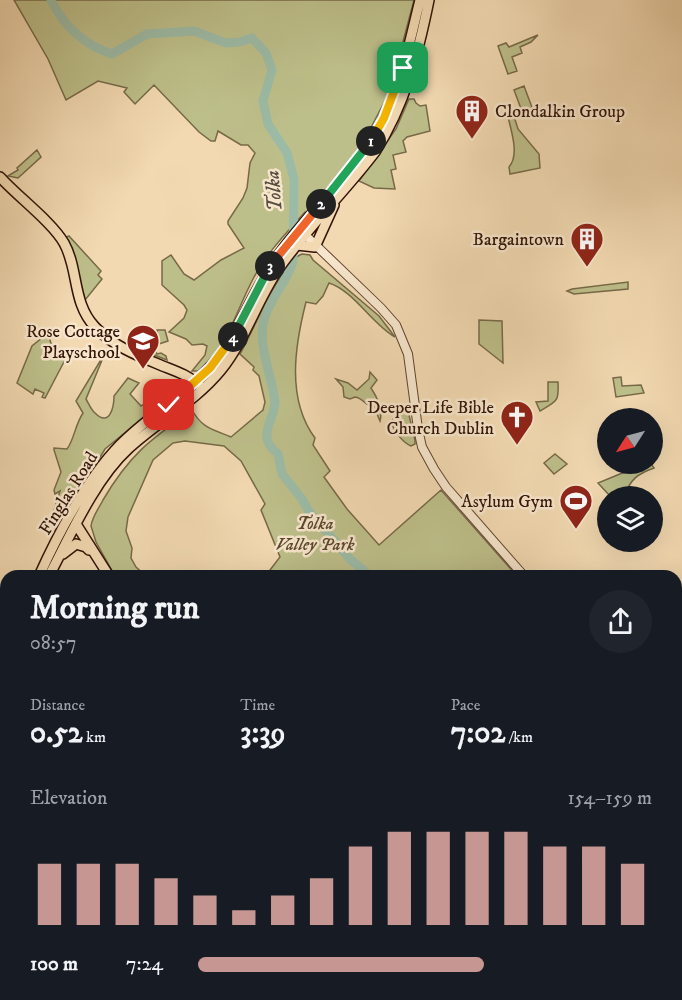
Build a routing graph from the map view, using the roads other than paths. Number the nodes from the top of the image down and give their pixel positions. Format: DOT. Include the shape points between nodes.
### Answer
graph roads {
  1 [pos="420,0"];
  2 [pos="429,0"];
  3 [pos="0,177"];
  4 [pos="336,200"];
  5 [pos="302,232"];
  6 [pos="293,243"];
  7 [pos="315,247"];
  8 [pos="199,385"];
  9 [pos="72,523"];
  10 [pos="96,555"];
  11 [pos="60,556"];
  12 [pos="43,570"];
  13 [pos="52,570"];
  14 [pos="105,570"];
  15 [pos="519,570"];
  1 -- 5 [label="main road, Finglas Road" via="403,68 384,118 357,161"];
  2 -- 4 [label="main road, Finglas Road" via="412,73 396,114 375,152"];
  3 -- 8 [label="main road" via="62,239 79,299 96,328 126,350"];
  4 -- 5 [label="main road, Finglas Road"];
  4 -- 7 [label="main road"];
  5 -- 6 [label="main road, Finglas Road"];
  5 -- 7 [label="street"];
  6 -- 7 [label="main road"];
  6 -- 8 [label="main road, Finglas Road" via="264,275 232,339"];
  6 -- 8 [label="main road, Finglas Road" via="237,348 221,370"];
  7 -- 15 [label="street" via="396,325 408,354 422,447 446,487"];
  8 -- 9 [label="main road, Finglas Road" via="113,465"];
  9 -- 10 [label="main road"];
  9 -- 11 [label="main road, Finglas Road"];
  9 -- 12 [label="main road, Finglas Road"];
  10 -- 11 [label="main road" via="76,544"];
  10 -- 14 [label="main road"];
  11 -- 13 [label="main road, Finglas Road"];
}
